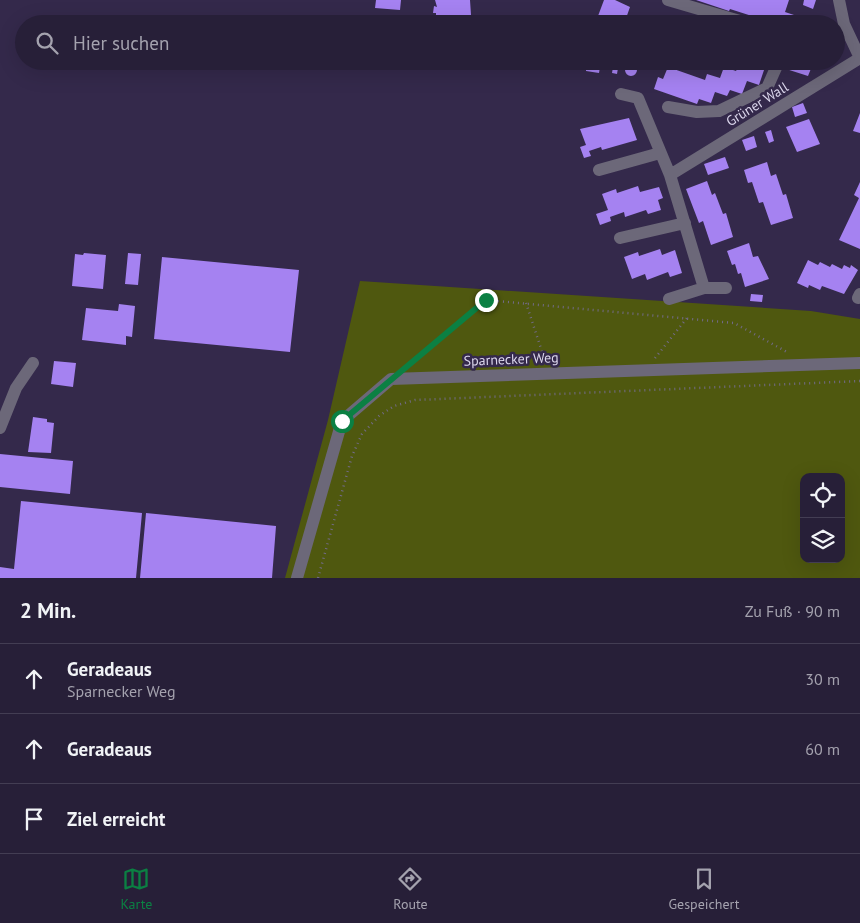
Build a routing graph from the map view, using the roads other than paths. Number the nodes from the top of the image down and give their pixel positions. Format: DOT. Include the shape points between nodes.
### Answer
graph roads {
  1 [pos="668,0"];
  2 [pos="839,0"];
  3 [pos="719,15"];
  4 [pos="840,15"];
  5 [pos="845,33"];
  6 [pos="860,58"];
  7 [pos="845,67"];
  8 [pos="775,70"];
  9 [pos="841,70"];
  10 [pos="621,94"];
  11 [pos="668,107"];
  12 [pos="660,153"];
  13 [pos="599,170"];
  14 [pos="670,176"];
  15 [pos="685,223"];
  16 [pos="620,238"];
  17 [pos="704,288"];
  18 [pos="726,288"];
  19 [pos="669,299"];
  20 [pos="860,363"];
  21 [pos="33,364"];
  22 [pos="0,428"];
  23 [pos="297,578"];
  1 -- 3 [label="street"];
  2 -- 4 [label="street"];
  5 -- 6 [label="street"];
  6 -- 7 [label="street, Grüner Wall"];
  8 -- 11 [label="street" via="766,88 719,111 697,112"];
  9 -- 14 [label="street, Grüner Wall"];
  10 -- 12 [label="street" via="638,98"];
  12 -- 13 [label="street"];
  12 -- 14 [label="street"];
  14 -- 15 [label="street"];
  15 -- 16 [label="street"];
  15 -- 17 [label="street"];
  17 -- 18 [label="street"];
  17 -- 19 [label="street"];
  20 -- 23 [label="street, Sparnecker Weg" via="391,379 342,421"];
  21 -- 22 [label="street" via="16,388"];
}
